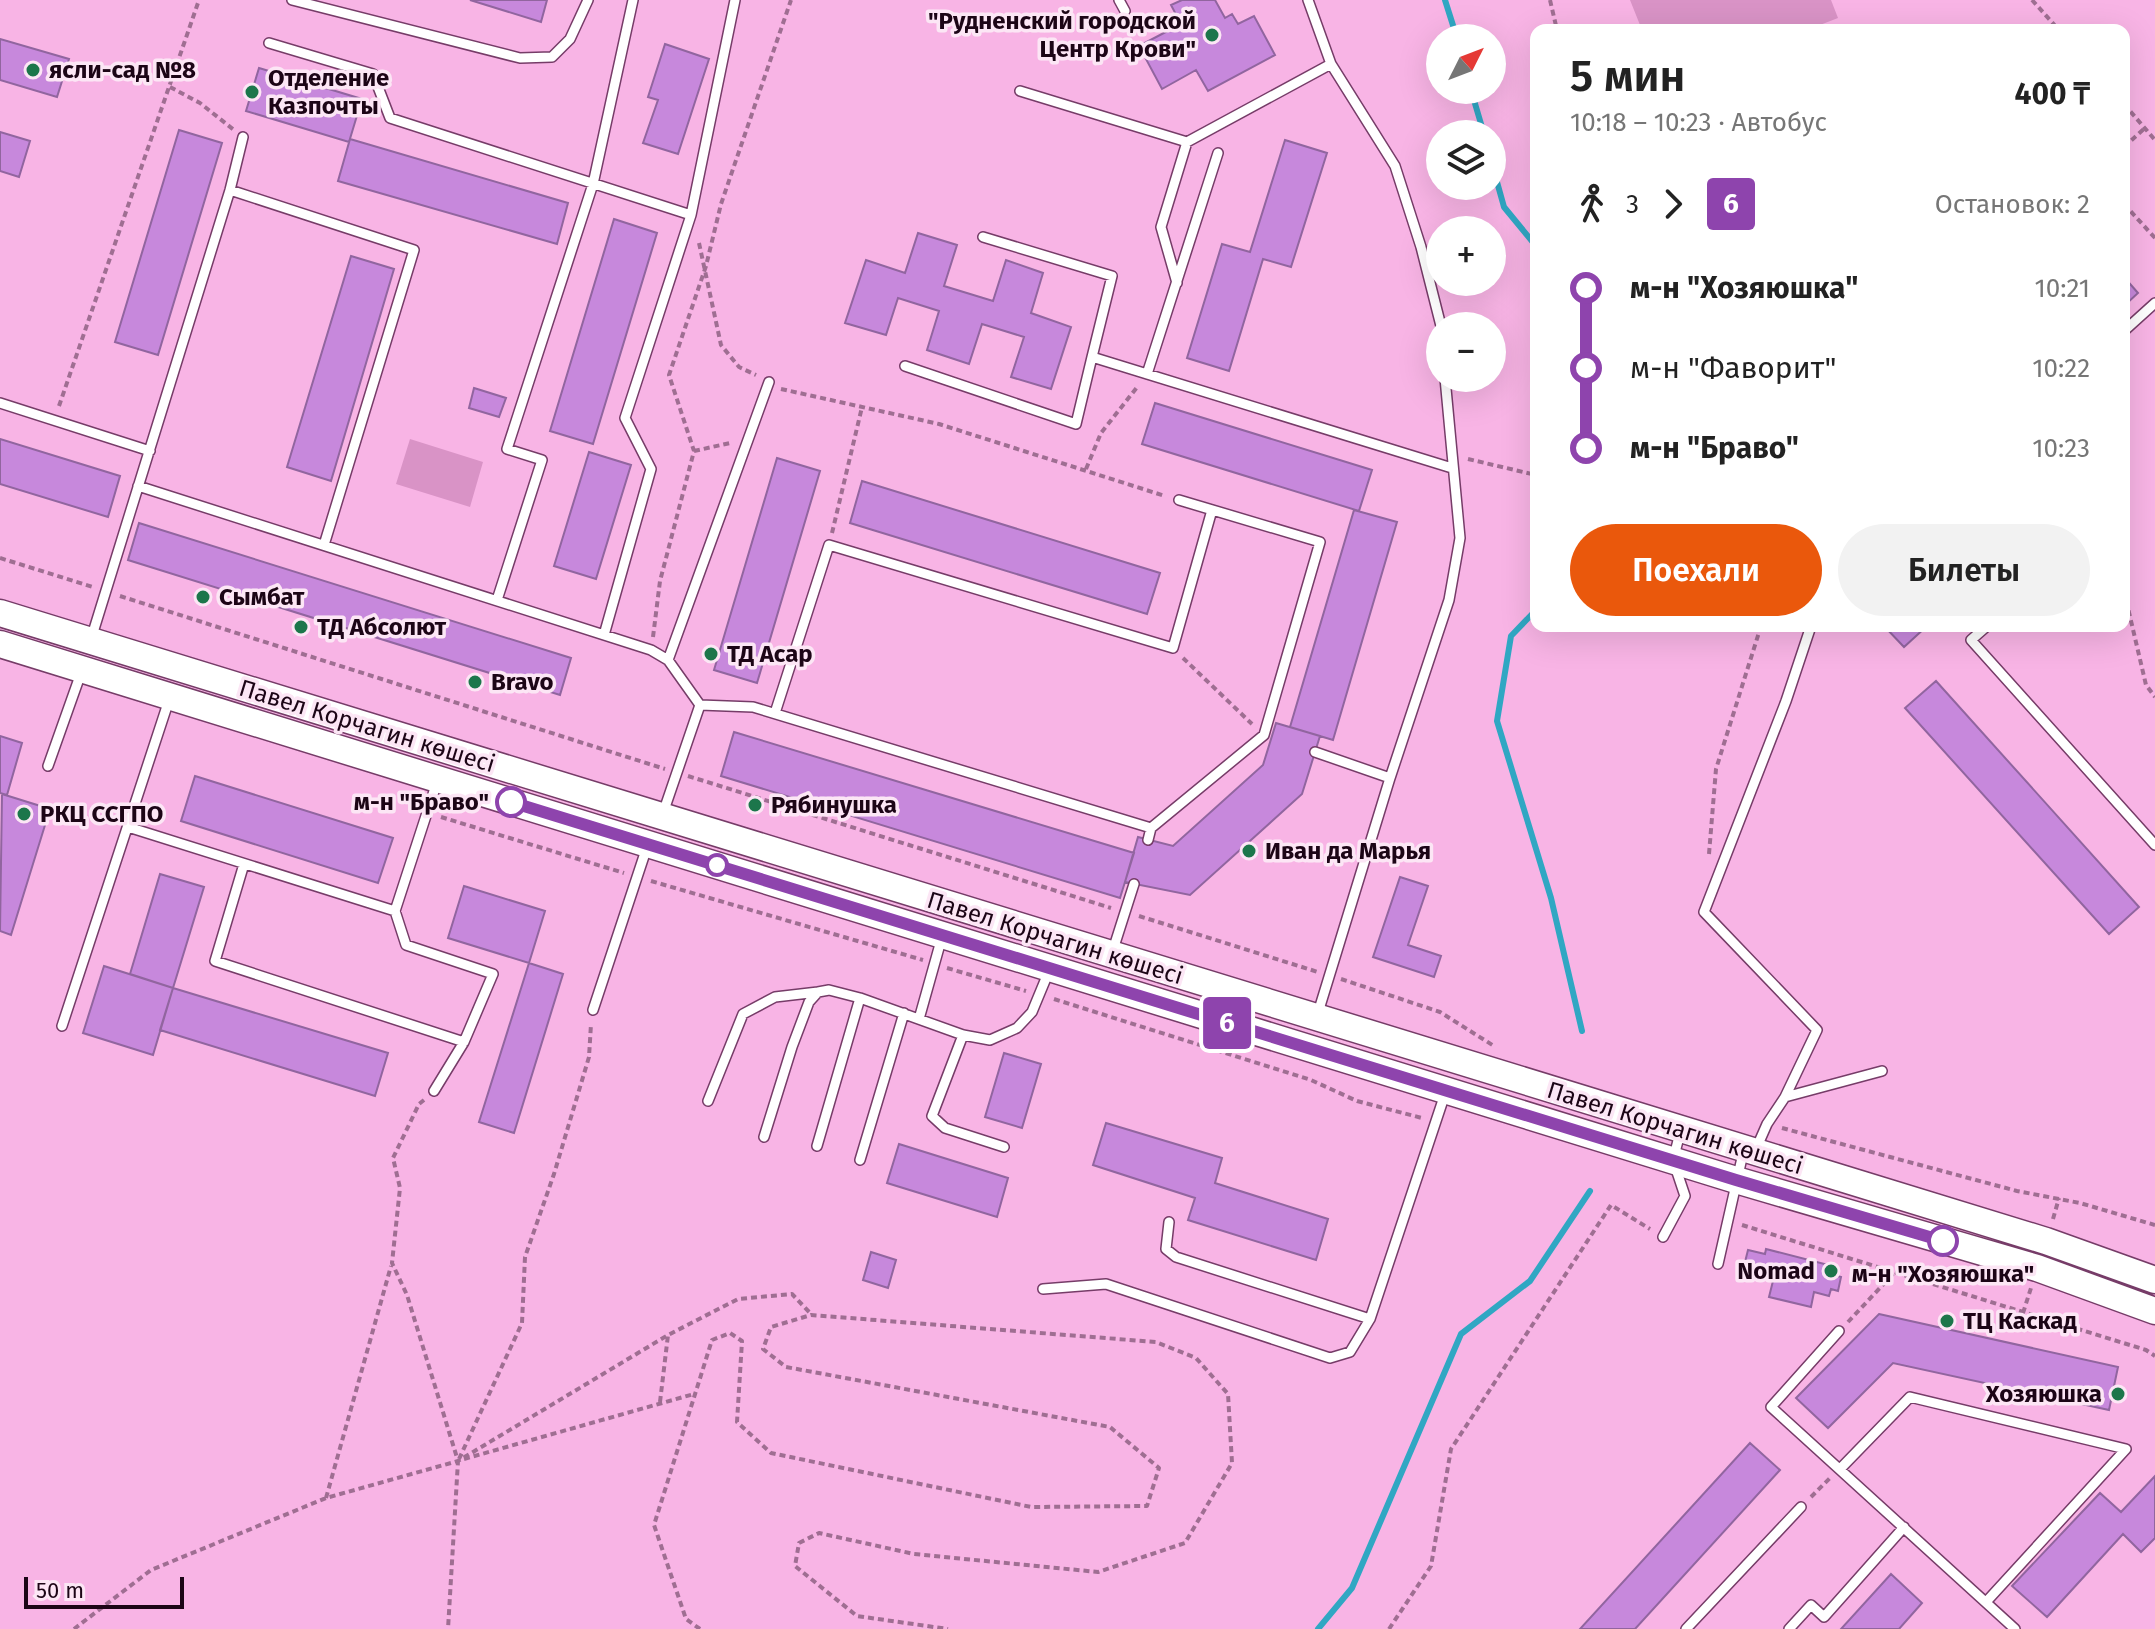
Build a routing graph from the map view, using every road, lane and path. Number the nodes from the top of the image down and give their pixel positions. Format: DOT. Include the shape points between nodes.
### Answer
graph roads {
  1 [pos="199,0"];
  2 [pos="292,0"];
  3 [pos="588,0"];
  4 [pos="633,0"];
  5 [pos="735,0"];
  6 [pos="791,0"];
  7 [pos="1119,0"];
  8 [pos="1308,0"];
  9 [pos="1550,0"];
  10 [pos="2032,0"];
  11 [pos="1125,11"];
  12 [pos="1556,24"];
  13 [pos="2054,24"];
  14 [pos="269,43"];
  15 [pos="1331,64"];
  16 [pos="170,87"];
  17 [pos="1020,91"];
  18 [pos="2130,111"];
  19 [pos="2145,128"];
  20 [pos="243,137"];
  21 [pos="2155,140"];
  22 [pos="1187,142"];
  23 [pos="2130,142"];
  24 [pos="1218,153"];
  25 [pos="593,184"];
  26 [pos="230,190"];
  27 [pos="2130,211"];
  28 [pos="691,215"];
  29 [pos="983,237"];
  30 [pos="2155,238"];
  31 [pos="706,266"];
  32 [pos="1177,283"];
  33 [pos="2155,303"];
  34 [pos="1437,312"];
  35 [pos="2130,326"];
  36 [pos="1092,357"];
  37 [pos="905,366"];
  38 [pos="1147,374"];
  39 [pos="769,382"];
  40 [pos="1446,392"];
  41 [pos="0,403"];
  42 [pos="862,407"];
  43 [pos="54,421"];
  44 [pos="748,439"];
  45 [pos="150,451"];
  46 [pos="694,451"];
  47 [pos="1450,454"];
  48 [pos="1452,468"];
  49 [pos="1086,469"];
  50 [pos="1530,474"];
  51 [pos="138,486"];
  52 [pos="1179,500"];
  53 [pos="1212,510"];
  54 [pos="324,545"];
  55 [pos="829,545"];
  56 [pos="0,558"];
  57 [pos="106,591"];
  58 [pos="497,600"];
  59 [pos="0,613"];
  60 [pos="2130,617"];
  61 [pos="1759,632"];
  62 [pos="1809,632"];
  63 [pos="1980,632"];
  64 [pos="604,635"];
  65 [pos="91,641"];
  66 [pos="0,644"];
  67 [pos="1173,648"];
  68 [pos="651,650"];
  69 [pos="668,660"];
  70 [pos="82,669"];
  71 [pos="170,697"];
  72 [pos="2155,697"];
  73 [pos="700,705"];
  74 [pos="775,713"];
  75 [pos="1268,736"];
  76 [pos="446,750"];
  77 [pos="1315,752"];
  78 [pos="48,766"];
  79 [pos="676,772"];
  80 [pos="1390,778"];
  81 [pos="438,779"];
  82 [pos="662,817"];
  83 [pos="128,827"];
  84 [pos="1151,828"];
  85 [pos="1148,840"];
  86 [pos="648,844"];
  87 [pos="2155,845"];
  88 [pos="244,864"];
  89 [pos="1708,865"];
  90 [pos="1134,884"];
  91 [pos="900,890"];
  92 [pos="395,911"];
  93 [pos="1125,912"];
  94 [pos="892,919"];
  95 [pos="943,935"];
  96 [pos="1111,955"];
  97 [pos="1051,968"];
  98 [pos="1330,976"];
  99 [pos="818,992"];
  100 [pos="860,998"];
  101 [pos="593,1010"];
  102 [pos="904,1013"];
  103 [pos="1317,1018"];
  104 [pos="919,1019"];
  105 [pos="62,1026"];
  106 [pos="963,1035"];
  107 [pos="464,1042"];
  108 [pos="1500,1049"];
  109 [pos="1882,1071"];
  110 [pos="1446,1090"];
  111 [pos="434,1091"];
  112 [pos="1785,1097"];
  113 [pos="708,1101"];
  114 [pos="1767,1124"];
  115 [pos="1681,1130"];
  116 [pos="764,1137"];
  117 [pos="817,1146"];
  118 [pos="1004,1147"];
  119 [pos="1749,1151"];
  120 [pos="860,1160"];
  121 [pos="1673,1160"];
  122 [pos="1736,1180"];
  123 [pos="1727,1220"];
  124 [pos="1169,1222"];
  125 [pos="2155,1225"];
  126 [pos="1663,1237"];
  127 [pos="392,1263"];
  128 [pos="1718,1264"];
  129 [pos="1893,1274"];
  130 [pos="2155,1280"];
  131 [pos="1043,1289"];
  132 [pos="2155,1311"];
  133 [pos="811,1315"];
  134 [pos="1370,1319"];
  135 [pos="1839,1331"];
  136 [pos="668,1335"];
  137 [pos="2155,1356"];
  138 [pos="694,1394"];
  139 [pos="660,1402"];
  140 [pos="458,1461"];
  141 [pos="1840,1469"];
  142 [pos="326,1498"];
  143 [pos="1801,1507"];
  144 [pos="1904,1527"];
  145 [pos="1986,1602"];
  146 [pos="74,1629"];
  147 [pos="448,1629"];
  148 [pos="700,1629"];
  149 [pos="948,1629"];
  150 [pos="1389,1629"];
  151 [pos="1686,1629"];
  152 [pos="1789,1629"];
  153 [pos="2015,1629"];
  1 -- 16 [label="path"];
  2 -- 3 [label="lane" via="520,58 552,57 570,39"];
  4 -- 25 [label="lane"];
  5 -- 28 [label="lane"];
  6 -- 31 [label="path" via="721,204"];
  7 -- 11 [label="lane"];
  8 -- 15 [label="lane"];
  9 -- 12 [label="path"];
  10 -- 13 [label="path"];
  14 -- 25 [label="lane" via="373,74 390,118"];
  15 -- 22 [label="lane"];
  15 -- 34 [label="lane" via="1395,166"];
  16 -- 20 [label="path"];
  16 -- 43 [label="path"];
  17 -- 22 [label="lane"];
  18 -- 19 [label="path"];
  19 -- 21 [label="path"];
  19 -- 23 [label="path"];
  20 -- 26 [label="lane"];
  22 -- 32 [label="lane" via="1161,227"];
  24 -- 32 [label="lane"];
  25 -- 28 [label="lane"];
  25 -- 58 [label="lane" via="507,449 542,460"];
  26 -- 45 [label="lane"];
  26 -- 54 [label="lane" via="414,250"];
  27 -- 30 [label="path"];
  28 -- 64 [label="lane" via="625,418 651,469"];
  29 -- 36 [label="lane" via="1112,276"];
  31 -- 39 [label="path" via="721,345 739,367"];
  31 -- 46 [label="path" via="669,375"];
  32 -- 38 [label="lane"];
  33 -- 35 [label="lane"];
  36 -- 37 [label="lane" via="1076,424"];
  36 -- 38 [label="lane"];
  38 -- 48 [label="lane"];
  38 -- 49 [label="path" via="1101,433"];
  39 -- 42 [label="path" via="786,391"];
  39 -- 44 [label="lane"];
  40 -- 47 [label="lane"];
  41 -- 43 [label="lane"];
  42 -- 49 [label="path" via="939,424"];
  42 -- 55 [label="path"];
  43 -- 45 [label="lane"];
  44 -- 46 [label="path"];
  44 -- 69 [label="lane"];
  45 -- 51 [label="lane"];
  46 -- 68 [label="path" via="660,581"];
  47 -- 48 [label="lane"];
  47 -- 50 [label="path"];
  48 -- 80 [label="lane" via="1460,538 1449,600"];
  49 -- 52 [label="path"];
  51 -- 54 [label="lane"];
  51 -- 57 [label="lane"];
  52 -- 53 [label="lane"];
  53 -- 67 [label="lane"];
  53 -- 75 [label="lane" via="1320,542"];
  54 -- 58 [label="lane"];
  55 -- 67 [label="lane"];
  55 -- 74 [label="lane"];
  56 -- 57 [label="path"];
  57 -- 65 [label="lane"];
  57 -- 79 [label="path"];
  58 -- 64 [label="lane"];
  59 -- 65 [label="street, Павел Корчагин көшесі"];
  60 -- 72 [label="path" via="2146,685"];
  61 -- 89 [label="path" via="1716,769"];
  62 -- 112 [label="lane" via="1704,912 1817,1030"];
  63 -- 87 [label="lane" via="1971,640"];
  64 -- 68 [label="lane"];
  65 -- 76 [label="street, Павел Корчагин көшесі"];
  66 -- 70 [label="street, Павел Корчагин көшесі"];
  67 -- 75 [label="path"];
  68 -- 69 [label="lane"];
  69 -- 73 [label="lane"];
  70 -- 71 [label="street, Павел Корчагин көшесі"];
  70 -- 78 [label="lane"];
  71 -- 81 [label="street, Павел Корчагин көшесі"];
  71 -- 83 [label="lane"];
  73 -- 74 [label="lane"];
  73 -- 79 [label="lane"];
  74 -- 84 [label="lane"];
  75 -- 84 [label="lane"];
  76 -- 81 [label="street"];
  76 -- 82 [label="street, Павел Корчагин көшесі"];
  77 -- 80 [label="lane"];
  79 -- 82 [label="lane"];
  79 -- 93 [label="path"];
  80 -- 98 [label="lane"];
  81 -- 86 [label="street, Павел Корчагин көшесі"];
  81 -- 92 [label="lane"];
  82 -- 91 [label="street, Павел Корчагин көшесі"];
  83 -- 88 [label="lane"];
  83 -- 105 [label="lane"];
  84 -- 85 [label="lane"];
  86 -- 94 [label="street, Павел Корчагин көшесі"];
  86 -- 101 [label="lane"];
  88 -- 92 [label="lane"];
  88 -- 107 [label="lane" via="215,961"];
  90 -- 93 [label="lane"];
  91 -- 94 [label="street"];
  91 -- 96 [label="street, Павел Корчагин көшесі"];
  92 -- 107 [label="lane" via="406,945 493,974"];
  93 -- 96 [label="lane"];
  93 -- 98 [label="path"];
  94 -- 95 [label="street, Павел Корчагин көшесі"];
  95 -- 97 [label="street, Павел Корчагин көшесі"];
  95 -- 104 [label="lane"];
  96 -- 103 [label="street, Павел Корчагин көшесі"];
  97 -- 106 [label="lane" via="1032,1012 1017,1028 990,1040"];
  97 -- 110 [label="street, Павел Корчагин көшесі"];
  98 -- 103 [label="lane"];
  98 -- 108 [label="path" via="1440,1012"];
  99 -- 100 [label="lane"];
  99 -- 113 [label="lane" via="775,997 743,1014"];
  99 -- 116 [label="lane" via="796,1036"];
  100 -- 102 [label="lane"];
  100 -- 117 [label="lane"];
  101 -- 140 [label="path" via="589,1057 525,1257 522,1323"];
  102 -- 104 [label="lane"];
  102 -- 120 [label="lane"];
  103 -- 115 [label="street, Павел Корчагин көшесі"];
  104 -- 106 [label="lane"];
  106 -- 118 [label="lane" via="932,1116 945,1128"];
  107 -- 111 [label="lane"];
  109 -- 112 [label="lane"];
  110 -- 121 [label="street, Павел Корчагин көшесі"];
  110 -- 134 [label="lane"];
  111 -- 127 [label="path" via="419,1104 393,1158 400,1188"];
  112 -- 114 [label="lane"];
  114 -- 119 [label="lane"];
  114 -- 125 [label="path"];
  115 -- 119 [label="street, Павел Корчагин көшесі"];
  115 -- 121 [label="lane"];
  119 -- 122 [label="lane"];
  119 -- 130 [label="street, Павел Корчагин көшесі" via="2046,1241"];
  121 -- 122 [label="street, Павел Корчагин көшесі"];
  121 -- 126 [label="lane" via="1685,1196"];
  122 -- 123 [label="lane"];
  122 -- 132 [label="street, Павел Корчагин көшесі" via="2037,1268"];
  123 -- 128 [label="lane"];
  123 -- 129 [label="path"];
  124 -- 134 [label="lane" via="1166,1249 1176,1257"];
  126 -- 150 [label="path" via="1611,1205 1451,1449 1431,1566"];
  127 -- 140 [label="path" via="407,1295"];
  127 -- 142 [label="path"];
  129 -- 135 [label="path"];
  129 -- 137 [label="path"];
  131 -- 134 [label="lane" via="1106,1284 1330,1358 1350,1352"];
  133 -- 136 [label="path" via="792,1294 738,1299"];
  133 -- 138 [label="path" via="771,1327 763,1349 786,1367 1110,1427 1159,1468 1147,1506 1031,1507 771,1453 737,1422 742,1341 730,1333 712,1340"];
  133 -- 149 [label="path" via="1156,1342 1196,1358 1228,1394 1232,1463 1185,1543 1098,1572 914,1554 819,1533 799,1543 795,1566 857,1616"];
  135 -- 141 [label="lane" via="1771,1407"];
  136 -- 139 [label="path"];
  136 -- 140 [label="path"];
  138 -- 139 [label="path"];
  138 -- 148 [label="path" via="654,1525 686,1619"];
  139 -- 140 [label="path"];
  140 -- 142 [label="path"];
  140 -- 147 [label="path"];
  141 -- 143 [label="path"];
  141 -- 144 [label="lane"];
  141 -- 145 [label="lane" via="1910,1397 2126,1449"];
  142 -- 146 [label="path" via="151,1570"];
  143 -- 151 [label="lane"];
  144 -- 145 [label="lane"];
  144 -- 152 [label="lane" via="1824,1617 1811,1605"];
  145 -- 153 [label="lane"];
}
